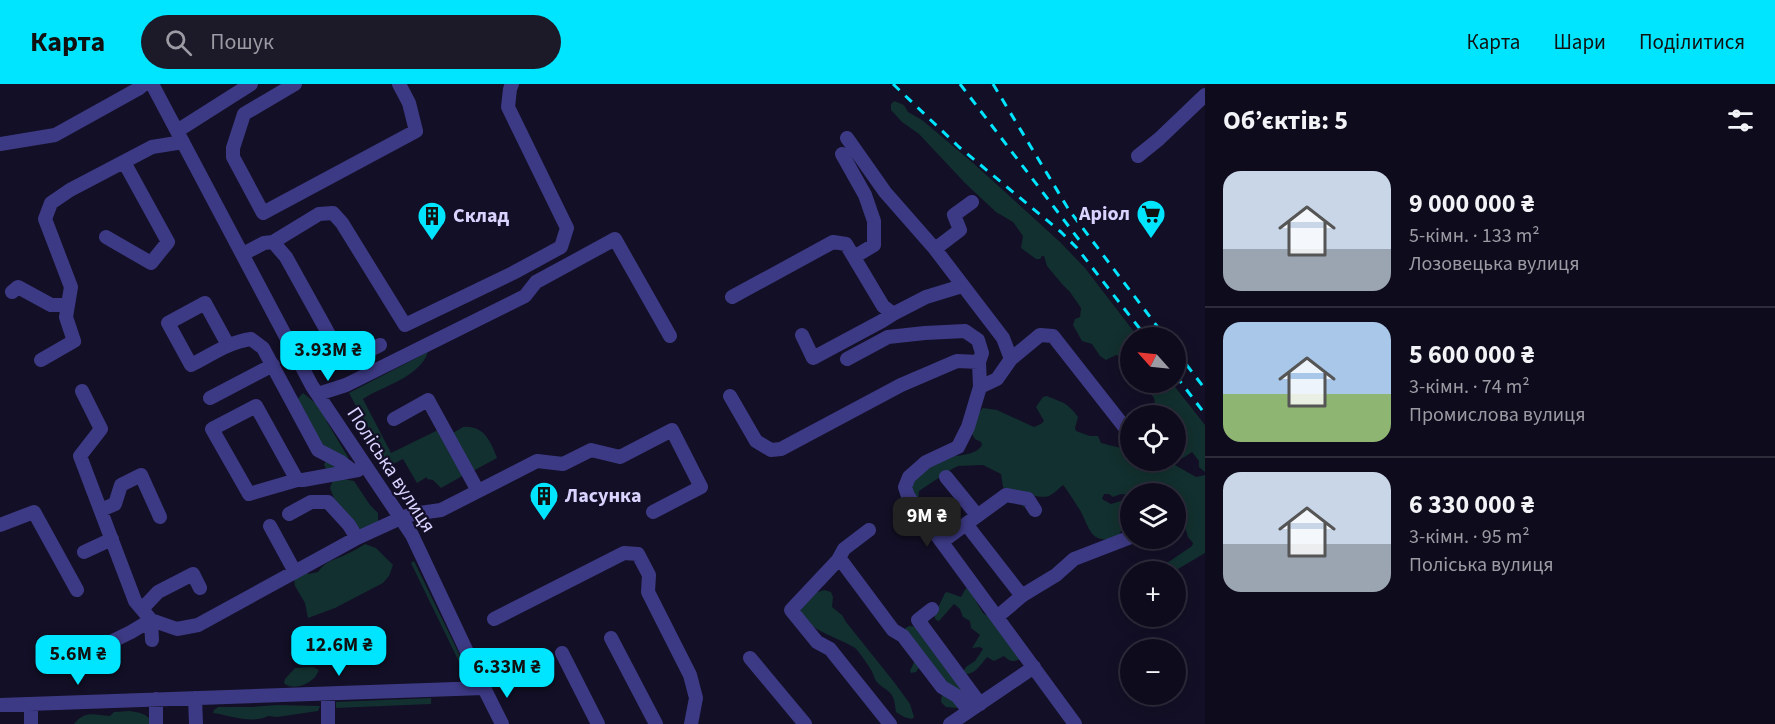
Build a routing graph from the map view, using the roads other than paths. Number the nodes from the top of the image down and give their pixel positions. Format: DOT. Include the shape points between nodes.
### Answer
graph roads {
  1 [pos="144,84"];
  2 [pos="152,84"];
  3 [pos="251,84"];
  4 [pos="293,84"];
  5 [pos="399,84"];
  6 [pos="512,84"];
  7 [pos="1205,95"];
  8 [pos="180,137"];
  9 [pos="847,138"];
  10 [pos="0,144"];
  11 [pos="842,154"];
  12 [pos="1138,156"];
  13 [pos="124,162"];
  14 [pos="972,202"];
  15 [pos="106,237"];
  16 [pos="273,242"];
  17 [pos="934,249"];
  18 [pos="243,254"];
  19 [pos="854,257"];
  20 [pos="962,286"];
  21 [pos="12,292"];
  22 [pos="732,297"];
  23 [pos="68,304"];
  24 [pos="893,314"];
  25 [pos="802,335"];
  26 [pos="670,336"];
  27 [pos="228,345"];
  28 [pos="380,345"];
  29 [pos="847,359"];
  30 [pos="1011,359"];
  31 [pos="41,360"];
  32 [pos="979,362"];
  33 [pos="273,365"];
  34 [pos="980,387"];
  35 [pos="82,391"];
  36 [pos="318,394"];
  37 [pos="730,396"];
  38 [pos="210,398"];
  39 [pos="394,419"];
  40 [pos="1120,421"];
  41 [pos="367,468"];
  42 [pos="353,471"];
  43 [pos="946,477"];
  44 [pos="297,480"];
  45 [pos="478,491"];
  46 [pos="101,510"];
  47 [pos="1035,510"];
  48 [pos="653,512"];
  49 [pos="289,514"];
  50 [pos="977,515"];
  51 [pos="160,517"];
  52 [pos="401,518"];
  53 [pos="966,524"];
  54 [pos="0,525"];
  55 [pos="270,526"];
  56 [pos="869,530"];
  57 [pos="357,538"];
  58 [pos="112,539"];
  59 [pos="1120,541"];
  60 [pos="942,542"];
  61 [pos="84,552"];
  62 [pos="838,560"];
  63 [pos="295,572"];
  64 [pos="200,588"];
  65 [pos="77,590"];
  66 [pos="1022,596"];
  67 [pos="142,609"];
  68 [pos="932,609"];
  69 [pos="997,617"];
  70 [pos="494,619"];
  71 [pos="152,620"];
  72 [pos="611,638"];
  73 [pos="152,640"];
  74 [pos="562,653"];
  75 [pos="750,658"];
  76 [pos="64,665"];
  77 [pos="1034,668"];
  78 [pos="484,688"];
  79 [pos="328,694"];
  80 [pos="195,698"];
  81 [pos="156,699"];
  82 [pos="31,704"];
  83 [pos="0,705"];
  84 [pos="975,708"];
  85 [pos="31,724"];
  86 [pos="156,724"];
  87 [pos="196,724"];
  88 [pos="328,724"];
  89 [pos="502,724"];
  90 [pos="598,724"];
  91 [pos="656,724"];
  92 [pos="691,724"];
  93 [pos="805,724"];
  94 [pos="890,724"];
  95 [pos="950,724"];
  96 [pos="1076,724"];
  1 -- 10 [label="street" via="55,135"];
  2 -- 8 [label="street, Поліська вулиця"];
  3 -- 8 [label="street"];
  4 -- 5 [label="street" via="244,114 233,148 233,157 263,213 416,131"];
  6 -- 16 [label="street" via="508,107 567,228 561,247 405,325 333,213 319,214"];
  7 -- 12 [label="street"];
  8 -- 13 [label="street"];
  8 -- 18 [label="street, Поліська вулиця"];
  9 -- 17 [label="street" via="885,192"];
  11 -- 19 [label="street" via="865,195 874,221 874,245"];
  13 -- 15 [label="street" via="168,242 151,263"];
  13 -- 23 [label="street" via="51,203 45,219 71,287"];
  14 -- 17 [label="street" via="954,215 960,230"];
  16 -- 18 [label="street"];
  16 -- 28 [label="street" via="286,257 338,349 347,354 363,353"];
  17 -- 20 [label="street"];
  18 -- 36 [label="street, Поліська вулиця"];
  19 -- 22 [label="street" via="846,244 833,242"];
  19 -- 24 [label="street" via="883,306"];
  20 -- 24 [label="street" via="926,297"];
  20 -- 30 [label="street" via="1003,338"];
  21 -- 23 [label="street" via="18,287 51,305"];
  23 -- 31 [label="street" via="66,317 74,341"];
  24 -- 25 [label="street" via="813,358"];
  26 -- 36 [label="street" via="615,239 536,282 525,296 346,385"];
  27 -- 27 [label="street" via="191,365 168,323 206,303"];
  27 -- 33 [label="street" via="251,339 263,348"];
  29 -- 32 [label="street" via="888,337 965,331 978,340 982,353"];
  30 -- 34 [label="street" via="997,379"];
  30 -- 40 [label="street" via="1041,335 1053,336"];
  32 -- 34 [label="street"];
  32 -- 37 [label="street" via="957,362 901,385 780,449 771,450 756,441"];
  33 -- 38 [label="street"];
  33 -- 42 [label="street" via="318,450"];
  34 -- 60 [label="street" via="958,447 927,462 909,477 904,488"];
  35 -- 46 [label="street" via="101,429 80,456"];
  36 -- 41 [label="street, Поліська вулиця"];
  39 -- 45 [label="street" via="428,400"];
  41 -- 42 [label="street"];
  41 -- 52 [label="street, Поліська вулиця"];
  42 -- 44 [label="street"];
  43 -- 50 [label="street"];
  44 -- 44 [label="street" via="249,494 212,429 256,405"];
  45 -- 48 [label="street" via="537,461 563,464 591,450 620,457 672,430 701,487"];
  45 -- 52 [label="street" via="441,510"];
  46 -- 51 [label="street" via="115,504 121,485 141,475"];
  46 -- 58 [label="street"];
  47 -- 50 [label="street" via="1028,499 1006,495"];
  49 -- 57 [label="street" via="310,502 328,502"];
  50 -- 53 [label="street"];
  52 -- 57 [label="street"];
  52 -- 78 [label="street, Поліська вулиця"];
  53 -- 60 [label="street"];
  53 -- 66 [label="street"];
  54 -- 65 [label="street" via="34,512"];
  55 -- 63 [label="street"];
  56 -- 62 [label="street" via="844,549"];
  57 -- 63 [label="street"];
  58 -- 61 [label="street"];
  58 -- 67 [label="street" via="135,601"];
  59 -- 66 [label="street" via="1074,559 1056,576"];
  60 -- 69 [label="street"];
  62 -- 84 [label="street" via="942,687"];
  62 -- 94 [label="street" via="791,610 817,642 830,649"];
  63 -- 71 [label="street" via="198,625 177,629"];
  64 -- 67 [label="street" via="193,574 158,592"];
  66 -- 69 [label="street"];
  67 -- 71 [label="street"];
  68 -- 84 [label="street" via="918,620"];
  69 -- 77 [label="street"];
  70 -- 92 [label="street" via="624,553 638,554 650,575 648,592 690,675 696,698"];
  71 -- 73 [label="street"];
  71 -- 76 [label="street"];
  72 -- 91 [label="street"];
  74 -- 90 [label="street"];
  75 -- 93 [label="street"];
  77 -- 84 [label="street"];
  77 -- 96 [label="street"];
  78 -- 79 [label="street"];
  78 -- 89 [label="street, Поліська вулиця"];
  79 -- 80 [label="street"];
  79 -- 88 [label="street"];
  80 -- 81 [label="street"];
  80 -- 87 [label="street"];
  81 -- 82 [label="street"];
  81 -- 86 [label="street"];
  82 -- 83 [label="street"];
  82 -- 85 [label="street"];
  84 -- 95 [label="street"];
}
